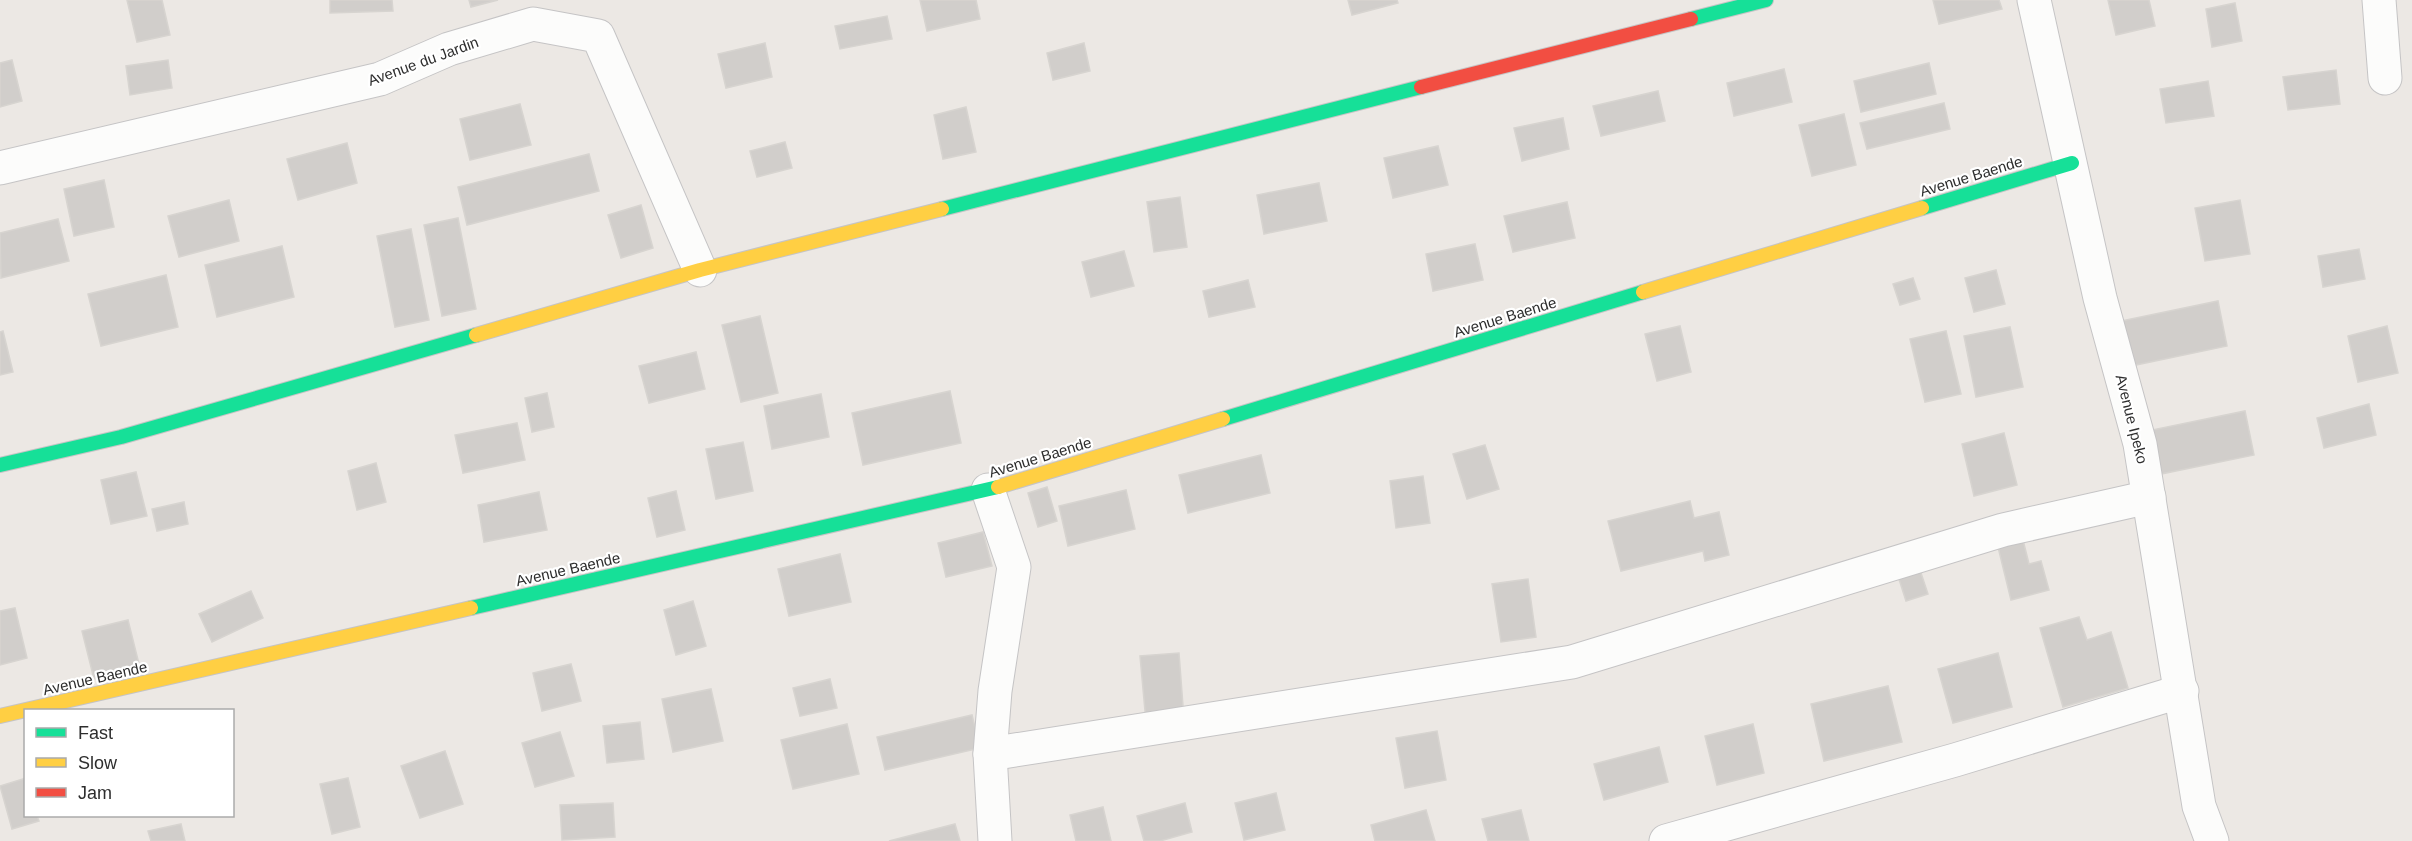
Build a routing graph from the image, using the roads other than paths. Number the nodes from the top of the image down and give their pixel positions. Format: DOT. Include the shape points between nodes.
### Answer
graph roads {
  1 [pos="1766,0"];
  2 [pos="2034,0"];
  3 [pos="2379,0"];
  4 [pos="2385,78"];
  5 [pos="2072,163"];
  6 [pos="0,168"];
  7 [pos="700,270"];
  8 [pos="0,465"];
  9 [pos="988,490"];
  10 [pos="2149,497"];
  11 [pos="2182,691"];
  12 [pos="31,709"];
  13 [pos="24,711"];
  14 [pos="0,716"];
  15 [pos="990,754"];
  16 [pos="995,841"];
  17 [pos="1666,841"];
  18 [pos="2212,841"];
  1 -- 7 [label="street"];
  2 -- 5 [label="street, Avenue Ipeko"];
  3 -- 4 [label="street"];
  5 -- 9 [label="street, Avenue Baende"];
  5 -- 10 [label="street, Avenue Ipeko" via="2100,298 2140,444"];
  6 -- 7 [label="street, Avenue du Jardin" via="380,79 448,49 533,24 598,36"];
  7 -- 8 [label="street" via="121,437"];
  9 -- 12 [label="street, Avenue Baende"];
  9 -- 15 [label="street" via="1014,567 995,691"];
  10 -- 11 [label="street, Avenue Ipeko"];
  10 -- 15 [label="street" via="2003,531 1572,662"];
  11 -- 17 [label="street"];
  11 -- 18 [label="street, Avenue Ipeko" via="2199,806"];
  13 -- 14 [label="street, Avenue Baende"];
  15 -- 16 [label="street"];
}
